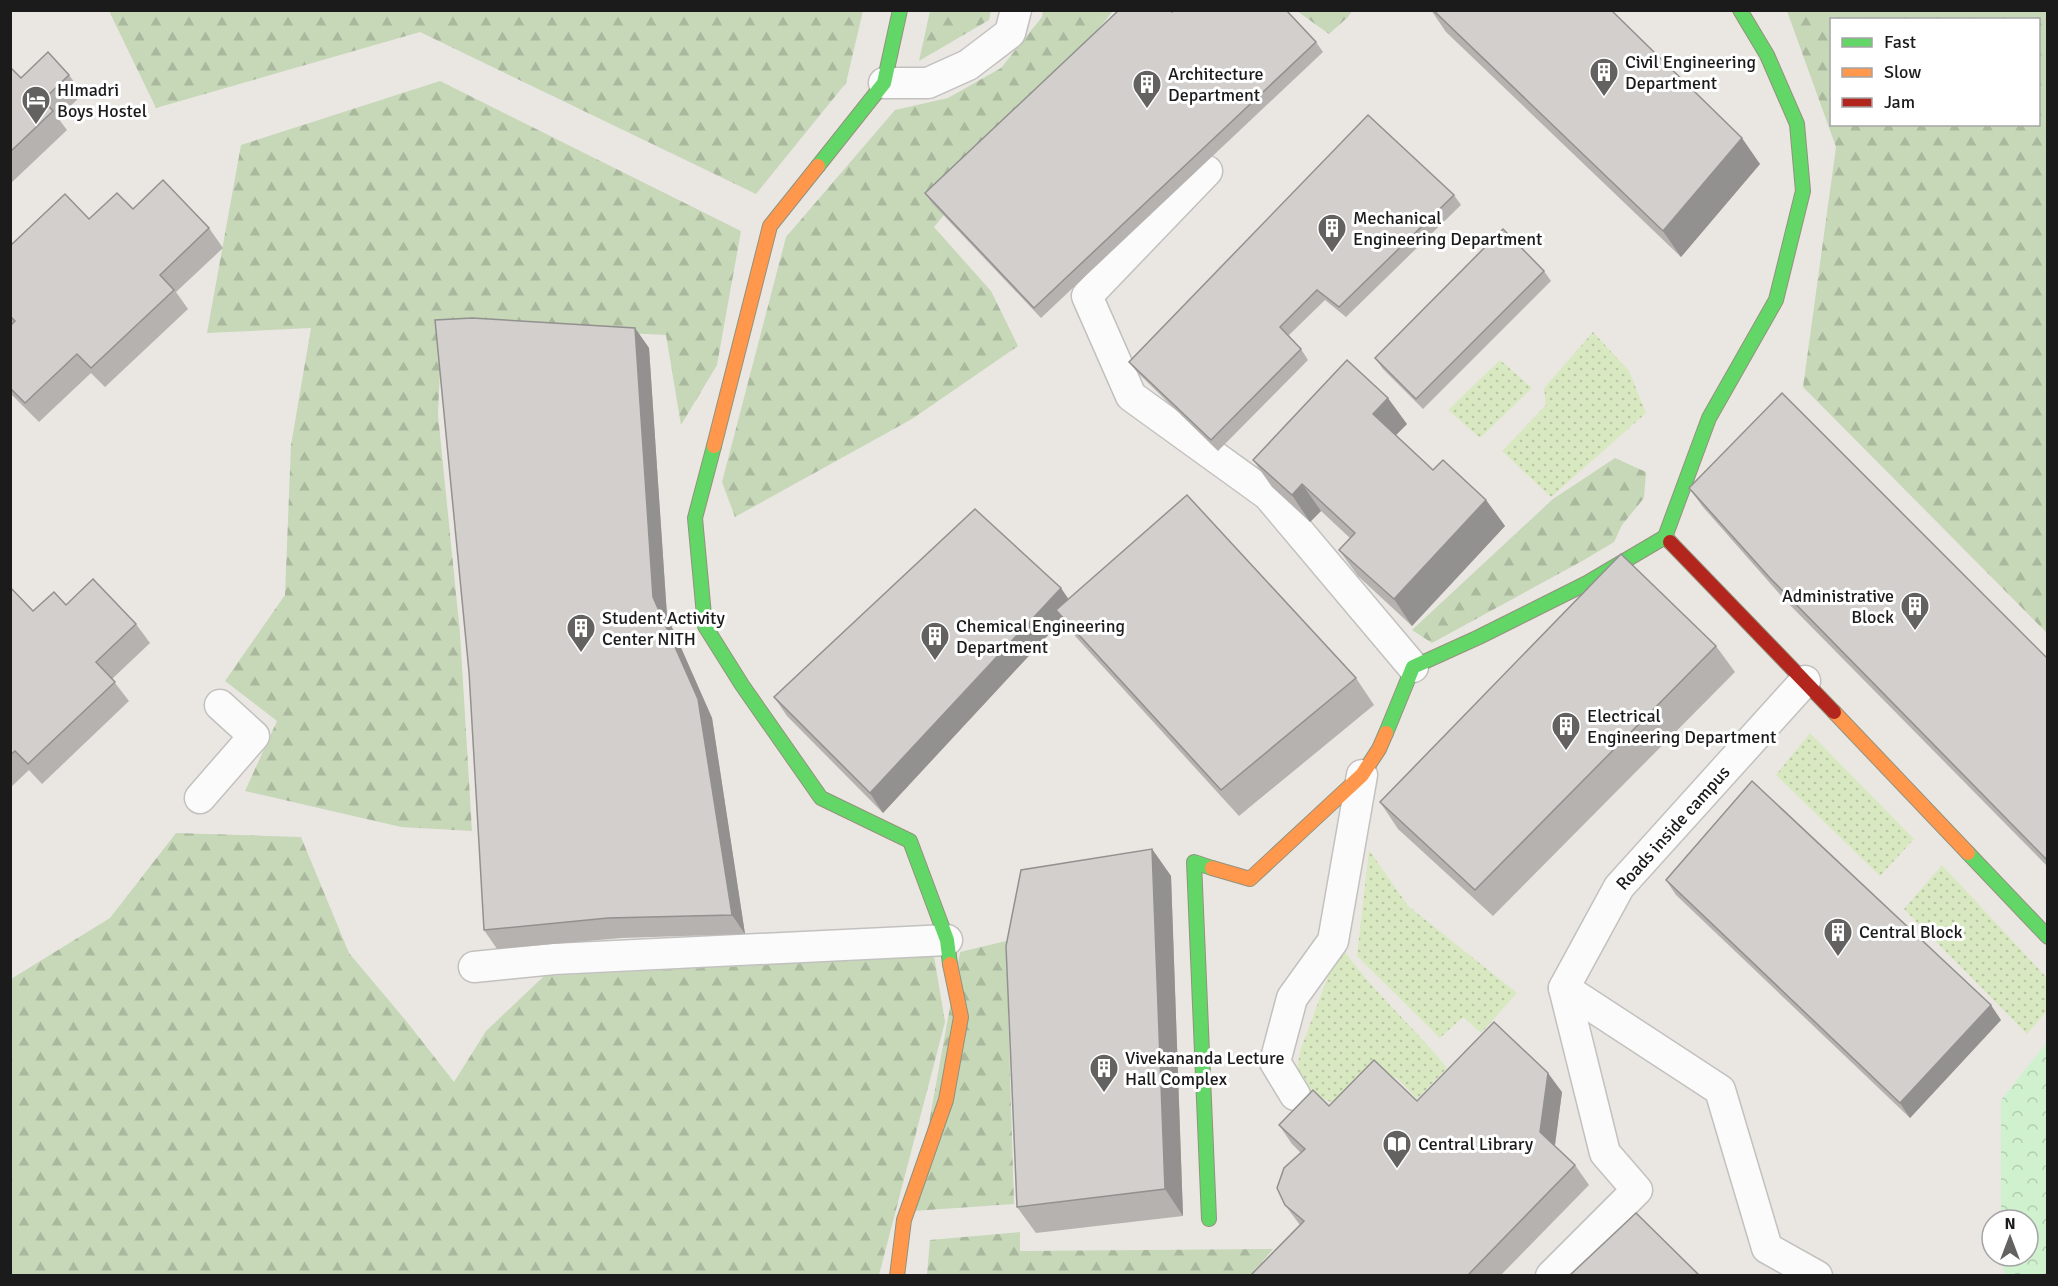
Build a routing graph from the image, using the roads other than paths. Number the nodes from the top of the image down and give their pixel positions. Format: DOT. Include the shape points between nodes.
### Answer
graph roads {
  1 [pos="900,10"];
  2 [pos="1016,10"];
  3 [pos="1740,10"];
  4 [pos="884,83"];
  5 [pos="1207,171"];
  6 [pos="1665,537"];
  7 [pos="1413,667"];
  8 [pos="1805,681"];
  9 [pos="220,705"];
  10 [pos="1362,775"];
  11 [pos="200,798"];
  12 [pos="2048,937"];
  13 [pos="947,940"];
  14 [pos="474,968"];
  15 [pos="1564,988"];
  16 [pos="1295,1095"];
  17 [pos="1209,1219"];
  18 [pos="897,1275"];
  19 [pos="1551,1275"];
  20 [pos="1817,1275"];
  1 -- 4 [label="street"];
  2 -- 4 [label="street" via="1010,33 968,65 928,83"];
  3 -- 6 [label="street" via="1767,55 1797,124 1803,191 1776,300 1709,418"];
  4 -- 13 [label="street" via="770,225 695,518 705,626 821,798 910,841"];
  5 -- 7 [label="street" via="1087,296 1131,396 1268,495"];
  6 -- 7 [label="street" via="1587,583"];
  6 -- 8 [label="street"];
  7 -- 10 [label="street" via="1379,749"];
  8 -- 12 [label="street"];
  8 -- 15 [label="street, Roads inside campus" via="1619,887"];
  9 -- 11 [label="street" via="254,736"];
  10 -- 16 [label="street" via="1333,941 1292,998 1275,1062"];
  10 -- 17 [label="street" via="1250,879 1194,862"];
  13 -- 14 [label="street" via="554,959"];
  13 -- 18 [label="street" via="961,1017 946,1100 904,1220"];
  15 -- 19 [label="street" via="1605,1153 1637,1190"];
  15 -- 20 [label="street" via="1720,1090 1767,1248"];
}
